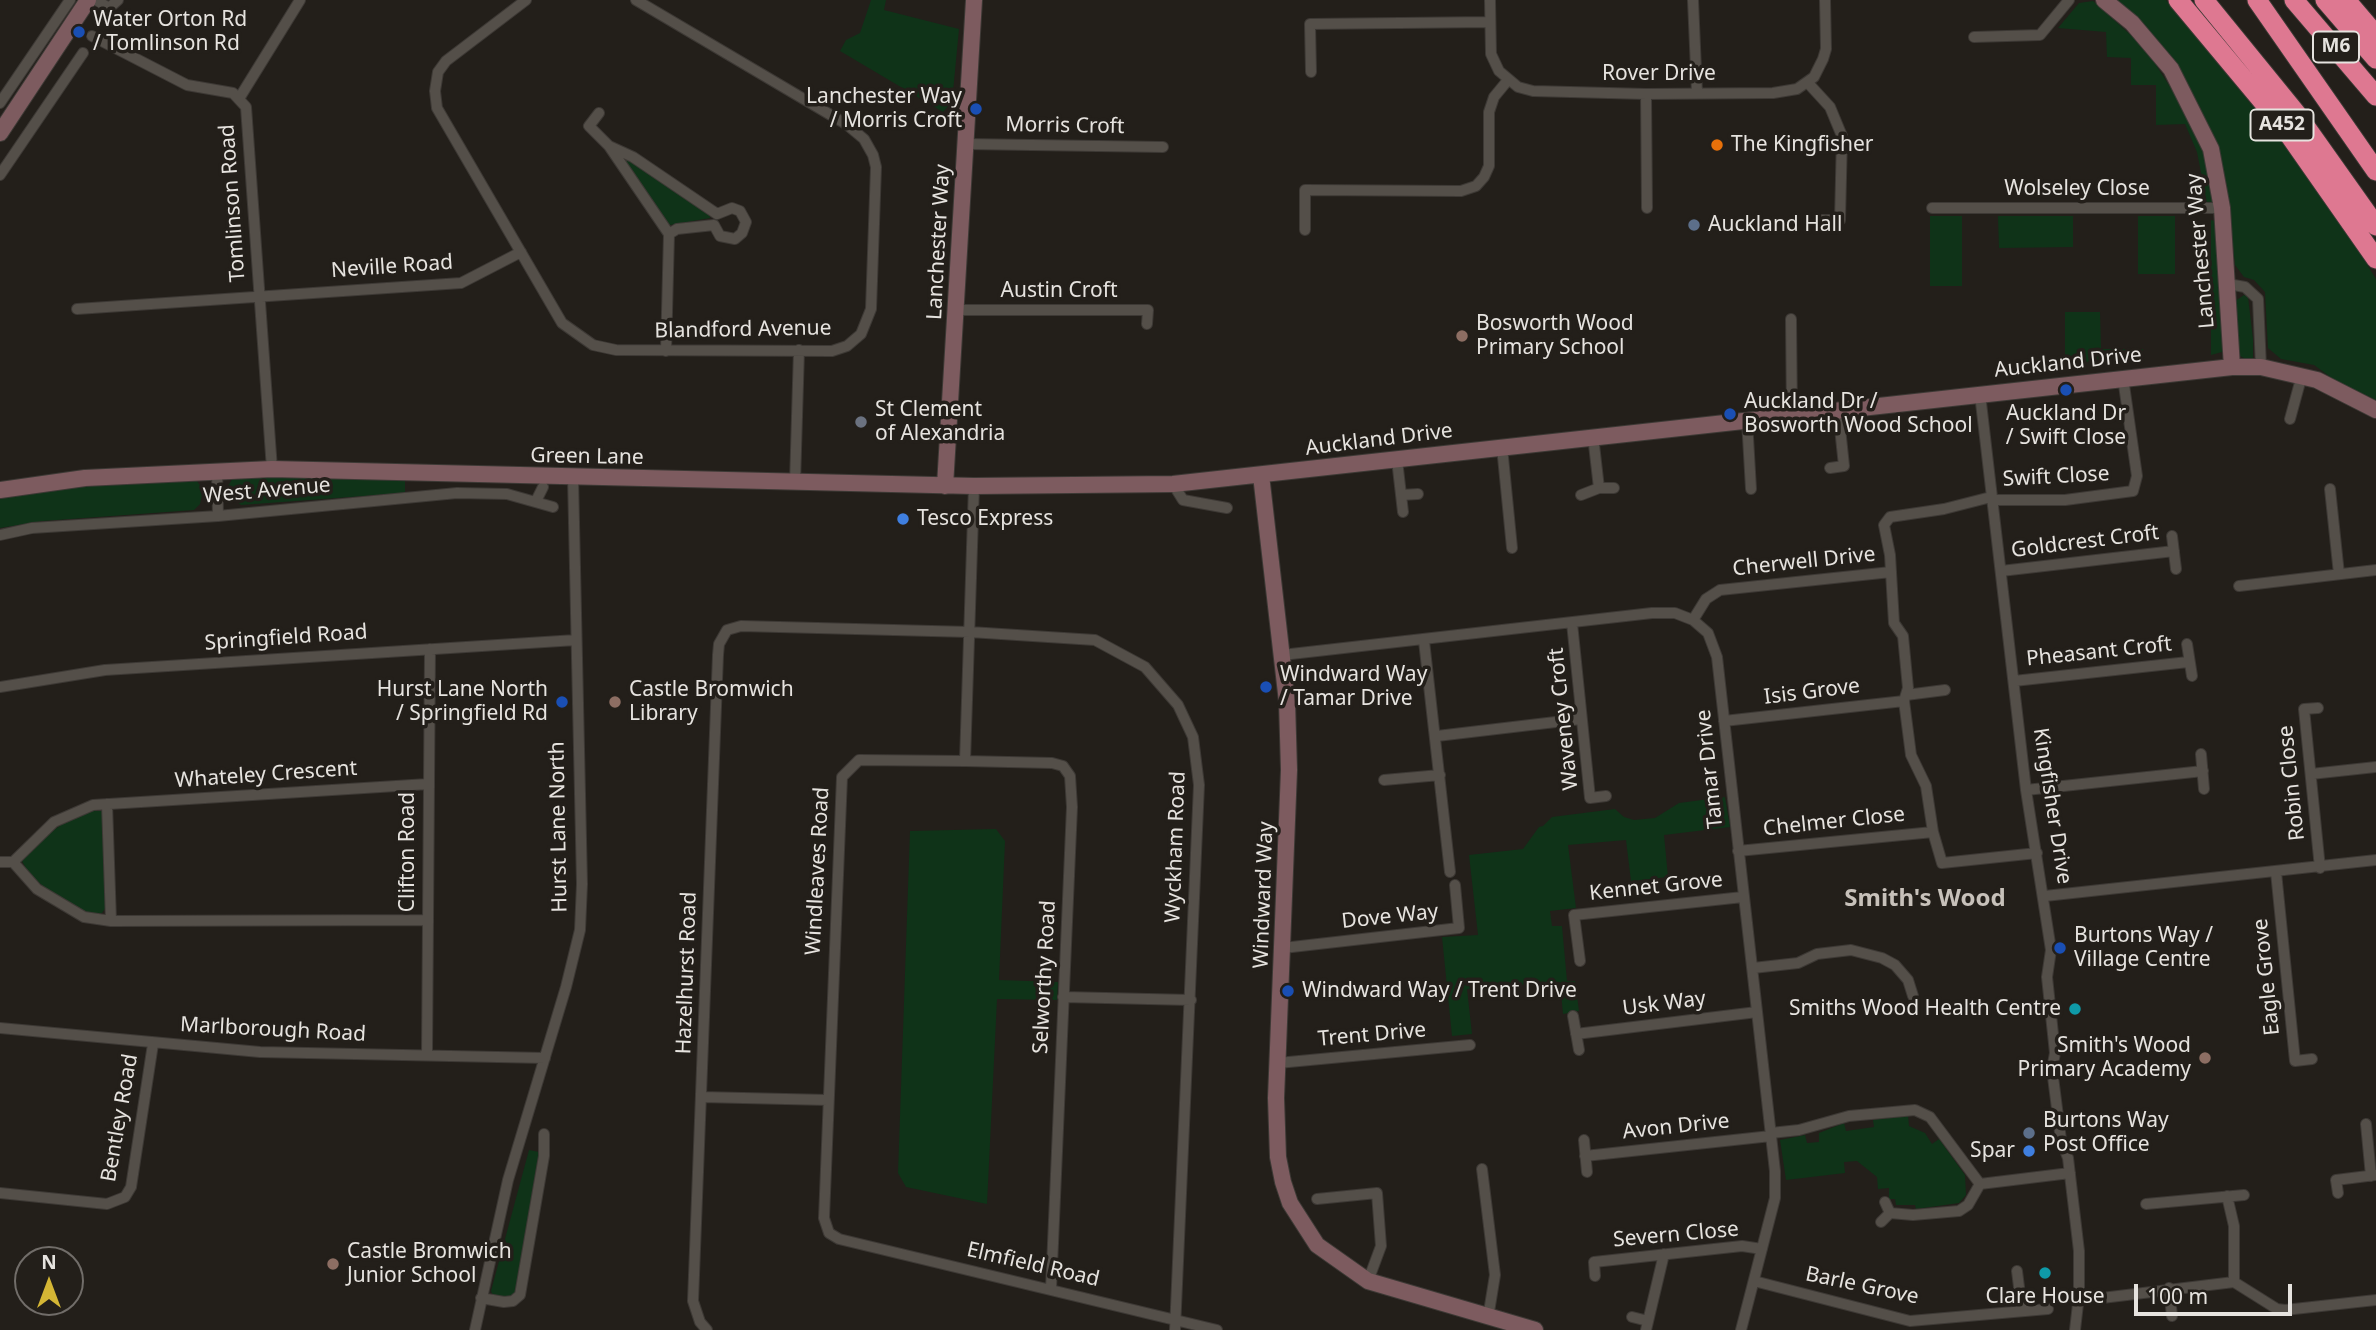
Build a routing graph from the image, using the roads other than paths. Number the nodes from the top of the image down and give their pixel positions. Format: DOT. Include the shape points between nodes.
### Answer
graph roads {
  1 [pos="85,0"];
  2 [pos="118,0"];
  3 [pos="300,0"];
  4 [pos="526,0"];
  5 [pos="636,0"];
  6 [pos="974,0"];
  7 [pos="1490,0"];
  8 [pos="1693,0"];
  9 [pos="1825,0"];
  10 [pos="2069,0"];
  11 [pos="2104,0"];
  12 [pos="2178,0"];
  13 [pos="2204,0"];
  14 [pos="2257,0"];
  15 [pos="2294,0"];
  16 [pos="2325,0"];
  17 [pos="2346,0"];
  18 [pos="1489,22"];
  19 [pos="2376,35"];
  20 [pos="92,37"];
  21 [pos="1974,37"];
  22 [pos="83,53"];
  23 [pos="2376,59"];
  24 [pos="1311,72"];
  25 [pos="40,74"];
  26 [pos="1508,80"];
  27 [pos="1808,83"];
  28 [pos="60,88"];
  29 [pos="1697,93"];
  30 [pos="1646,94"];
  31 [pos="2376,96"];
  32 [pos="240,97"];
  33 [pos="0,103"];
  34 [pos="599,113"];
  35 [pos="0,133"];
  36 [pos="966,144"];
  37 [pos="609,146"];
  38 [pos="1163,147"];
  39 [pos="2376,171"];
  40 [pos="0,175"];
  41 [pos="1647,208"];
  42 [pos="1932,208"];
  43 [pos="2222,208"];
  44 [pos="717,214"];
  45 [pos="1821,220"];
  46 [pos="714,225"];
  47 [pos="2376,226"];
  48 [pos="1305,230"];
  49 [pos="669,234"];
  50 [pos="521,252"];
  51 [pos="2376,258"];
  52 [pos="2228,284"];
  53 [pos="259,295"];
  54 [pos="77,309"];
  55 [pos="956,310"];
  56 [pos="1791,319"];
  57 [pos="1147,324"];
  58 [pos="799,350"];
  59 [pos="666,351"];
  60 [pos="2232,367"];
  61 [pos="2261,367"];
  62 [pos="2302,375"];
  63 [pos="2123,378"];
  64 [pos="1980,394"];
  65 [pos="1838,410"];
  66 [pos="2376,410"];
  67 [pos="1792,416"];
  68 [pos="2290,419"];
  69 [pos="1746,420"];
  70 [pos="1593,436"];
  71 [pos="1502,447"];
  72 [pos="1397,460"];
  73 [pos="1830,468"];
  74 [pos="272,469"];
  75 [pos="217,471"];
  76 [pos="1261,475"];
  77 [pos="573,477"];
  78 [pos="795,483"];
  79 [pos="1173,484"];
  80 [pos="945,486"];
  81 [pos="974,486"];
  82 [pos="542,487"];
  83 [pos="1599,488"];
  84 [pos="1614,488"];
  85 [pos="1751,489"];
  86 [pos="2330,489"];
  87 [pos="0,490"];
  88 [pos="1418,494"];
  89 [pos="1401,495"];
  90 [pos="1581,495"];
  91 [pos="1992,498"];
  92 [pos="536,501"];
  93 [pos="553,507"];
  94 [pos="1227,508"];
  95 [pos="1403,512"];
  96 [pos="218,516"];
  97 [pos="0,535"];
  98 [pos="2172,536"];
  99 [pos="1512,548"];
  100 [pos="2174,551"];
  101 [pos="2176,569"];
  102 [pos="2376,570"];
  103 [pos="2001,571"];
  104 [pos="1891,572"];
  105 [pos="2339,574"];
  106 [pos="2239,586"];
  107 [pos="1693,620"];
  108 [pos="1572,623"];
  109 [pos="741,626"];
  110 [pos="971,632"];
  111 [pos="576,640"];
  112 [pos="1424,641"];
  113 [pos="2187,644"];
  114 [pos="430,649"];
  115 [pos="1282,655"];
  116 [pos="2188,662"];
  117 [pos="2192,676"];
  118 [pos="2014,681"];
  119 [pos="0,687"];
  120 [pos="1945,690"];
  121 [pos="1905,698"];
  122 [pos="2318,708"];
  123 [pos="1581,719"];
  124 [pos="1724,722"];
  125 [pos="1437,736"];
  126 [pos="2201,754"];
  127 [pos="965,761"];
  128 [pos="2376,767"];
  129 [pos="2203,771"];
  130 [pos="2311,774"];
  131 [pos="1440,775"];
  132 [pos="1384,780"];
  133 [pos="428,784"];
  134 [pos="2204,789"];
  135 [pos="2026,790"];
  136 [pos="1605,796"];
  137 [pos="107,804"];
  138 [pos="1933,832"];
  139 [pos="1738,851"];
  140 [pos="2037,853"];
  141 [pos="2376,860"];
  142 [pos="0,862"];
  143 [pos="13,862"];
  144 [pos="2320,867"];
  145 [pos="1450,872"];
  146 [pos="2276,872"];
  147 [pos="1455,886"];
  148 [pos="2045,896"];
  149 [pos="1743,897"];
  150 [pos="427,920"];
  151 [pos="111,921"];
  152 [pos="1283,948"];
  153 [pos="1580,961"];
  154 [pos="1753,968"];
  155 [pos="1063,996"];
  156 [pos="1913,996"];
  157 [pos="1191,1000"];
  158 [pos="1757,1012"];
  159 [pos="1573,1016"];
  160 [pos="0,1028"];
  161 [pos="1576,1034"];
  162 [pos="153,1044"];
  163 [pos="1470,1045"];
  164 [pos="1579,1050"];
  165 [pos="427,1055"];
  166 [pos="545,1058"];
  167 [pos="2312,1059"];
  168 [pos="1278,1063"];
  169 [pos="701,1097"];
  170 [pos="828,1100"];
  171 [pos="2366,1124"];
  172 [pos="544,1134"];
  173 [pos="1771,1134"];
  174 [pos="1584,1140"];
  175 [pos="1585,1156"];
  176 [pos="1482,1169"];
  177 [pos="1587,1172"];
  178 [pos="2070,1173"];
  179 [pos="2373,1176"];
  180 [pos="1980,1184"];
  181 [pos="0,1193"];
  182 [pos="2338,1193"];
  183 [pos="2244,1195"];
  184 [pos="2227,1196"];
  185 [pos="1317,1199"];
  186 [pos="1885,1202"];
  187 [pos="2146,1204"];
  188 [pos="1890,1213"];
  189 [pos="1881,1222"];
  190 [pos="839,1239"];
  191 [pos="1762,1249"];
  192 [pos="1664,1254"];
  193 [pos="2017,1271"];
  194 [pos="1595,1276"];
  195 [pos="1754,1281"];
  196 [pos="1368,1282"];
  197 [pos="2234,1282"];
  198 [pos="2169,1288"];
  199 [pos="1051,1289"];
  200 [pos="2079,1295"];
  201 [pos="481,1298"];
  202 [pos="2376,1300"];
  203 [pos="2048,1309"];
  204 [pos="2022,1311"];
  205 [pos="2172,1316"];
  206 [pos="1632,1317"];
  207 [pos="1488,1318"];
  208 [pos="1176,1325"];
  209 [pos="1647,1326"];
  210 [pos="475,1330"];
  211 [pos="707,1330"];
  212 [pos="1217,1330"];
  213 [pos="1535,1330"];
  214 [pos="1741,1330"];
  215 [pos="2075,1330"];
  1 -- 2 [label="street" via="109,8"];
  1 -- 25 [label="street"];
  1 -- 33 [label="street"];
  3 -- 32 [label="street"];
  4 -- 50 [label="street, Blandford Avenue" via="446,61 438,72 435,90 437,108"];
  5 -- 58 [label="street, Blandford Avenue" via="846,124 864,139 873,155 876,207 871,309 866,325 847,346 832,351"];
  6 -- 36 [label="street, Lanchester Way"];
  7 -- 18 [label="street"];
  8 -- 29 [label="street"];
  9 -- 27 [label="street" via="1826,49"];
  10 -- 21 [label="street" via="2040,36"];
  11 -- 43 [label="street, Lanchester Way" via="2152,45 2184,90 2211,149"];
  12 -- 51 [label="highway, A452" via="2283,126"];
  13 -- 47 [label="highway, A452" via="2296,113"];
  14 -- 39 [label="highway"];
  15 -- 31 [label="highway, M6"];
  16 -- 23 [label="highway, M6"];
  17 -- 19 [label="highway"];
  18 -- 24 [label="street" via="1310,24"];
  18 -- 26 [label="street" via="1491,54"];
  20 -- 32 [label="street, Tomlinson Road" via="187,85 227,90"];
  22 -- 28 [label="street"];
  25 -- 28 [label="street"];
  25 -- 35 [label="street"];
  26 -- 30 [label="street, Rover Drive" via="1533,91"];
  26 -- 48 [label="street" via="1489,112 1489,166 1476,186 1461,191 1305,190"];
  27 -- 29 [label="street, Rover Drive" via="1786,93"];
  27 -- 45 [label="street" via="1830,107 1842,136 1840,220"];
  28 -- 40 [label="street"];
  29 -- 30 [label="street, Rover Drive"];
  30 -- 41 [label="street"];
  32 -- 53 [label="street, Tomlinson Road" via="246,107"];
  34 -- 37 [label="street" via="589,125"];
  36 -- 38 [label="street, Morris Croft"];
  36 -- 55 [label="street, Lanchester Way"];
  37 -- 44 [label="street"];
  37 -- 49 [label="street"];
  42 -- 43 [label="street, Wolseley Close"];
  43 -- 52 [label="street, Lanchester Way"];
  44 -- 46 [label="street"];
  44 -- 46 [label="street" via="732,208 740,211 745,229 735,239 727,239"];
  46 -- 49 [label="street"];
  49 -- 59 [label="street"];
  50 -- 53 [label="street, Neville Road" via="461,283"];
  50 -- 59 [label="street, Blandford Avenue" via="562,323 578,337 603,348"];
  52 -- 60 [label="street, Lanchester Way"];
  52 -- 61 [label="street" via="2245,287 2258,299"];
  53 -- 54 [label="street, Neville Road"];
  53 -- 74 [label="street, Tomlinson Road"];
  55 -- 57 [label="street, Austin Croft" via="1147,310"];
  55 -- 80 [label="street, Lanchester Way"];
  56 -- 67 [label="street"];
  58 -- 59 [label="street, Blandford Avenue"];
  58 -- 78 [label="street"];
  60 -- 61 [label="street, Auckland Drive"];
  60 -- 63 [label="street, Auckland Drive"];
  61 -- 62 [label="street, Auckland Drive"];
  62 -- 66 [label="street, Auckland Drive"];
  62 -- 68 [label="street"];
  63 -- 64 [label="street, Auckland Drive"];
  63 -- 91 [label="street, Swift Close" via="2137,475 2133,491 2065,500"];
  64 -- 65 [label="street, Auckland Drive"];
  64 -- 91 [label="street, Kingfisher Drive"];
  65 -- 67 [label="street, Auckland Drive"];
  65 -- 73 [label="street" via="1844,466"];
  67 -- 69 [label="street, Auckland Drive"];
  69 -- 70 [label="street, Auckland Drive"];
  69 -- 85 [label="street"];
  70 -- 71 [label="street, Auckland Drive"];
  70 -- 83 [label="street"];
  71 -- 72 [label="street, Auckland Drive"];
  71 -- 99 [label="street"];
  72 -- 76 [label="street, Auckland Drive"];
  72 -- 89 [label="street"];
  74 -- 75 [label="street, Green Lane"];
  74 -- 77 [label="street, Green Lane"];
  75 -- 87 [label="street, Green Lane" via="85,478"];
  75 -- 96 [label="street"];
  76 -- 79 [label="street, Green Lane"];
  76 -- 115 [label="street, Windward Way"];
  77 -- 78 [label="street, Green Lane"];
  77 -- 111 [label="street, Hurst Lane North"];
  78 -- 80 [label="street, Green Lane"];
  79 -- 81 [label="street, Green Lane"];
  79 -- 94 [label="street" via="1183,500"];
  80 -- 81 [label="street, Green Lane"];
  81 -- 110 [label="street"];
  82 -- 92 [label="street"];
  83 -- 84 [label="street"];
  83 -- 90 [label="street"];
  86 -- 105 [label="street"];
  88 -- 89 [label="street"];
  89 -- 95 [label="street"];
  91 -- 103 [label="street, Kingfisher Drive"];
  91 -- 104 [label="street" via="1890,517 1884,525"];
  92 -- 93 [label="street, West Avenue"];
  92 -- 96 [label="street, West Avenue" via="507,494 457,493"];
  96 -- 97 [label="street, West Avenue" via="32,528"];
  98 -- 100 [label="street, Goldcrest Croft"];
  100 -- 101 [label="street, Goldcrest Croft"];
  100 -- 103 [label="street, Goldcrest Croft"];
  102 -- 105 [label="street"];
  103 -- 118 [label="street, Kingfisher Drive"];
  104 -- 107 [label="street, Cherwell Drive" via="1720,590 1706,599"];
  104 -- 121 [label="street" via="1894,623 1903,636"];
  105 -- 106 [label="street"];
  107 -- 108 [label="street" via="1675,613 1652,613"];
  107 -- 124 [label="street, Tamar Drive" via="1712,642"];
  108 -- 112 [label="street"];
  108 -- 123 [label="street, Waveney Croft"];
  109 -- 110 [label="street, Wyckham Road"];
  109 -- 169 [label="street, Hazelhurst Road" via="727,631 719,644"];
  110 -- 127 [label="street"];
  110 -- 157 [label="street, Wyckham Road" via="1096,640 1145,667 1178,705 1193,737 1199,770"];
  111 -- 114 [label="street, Springfield Road"];
  111 -- 166 [label="street, Hurst Lane North" via="582,909"];
  112 -- 115 [label="street"];
  112 -- 125 [label="street"];
  113 -- 116 [label="street"];
  114 -- 119 [label="street, Springfield Road" via="105,670"];
  114 -- 133 [label="street, Clifton Road"];
  115 -- 152 [label="street, Windward Way" via="1289,770"];
  116 -- 117 [label="street"];
  116 -- 118 [label="street, Pheasant Croft"];
  118 -- 135 [label="street, Kingfisher Drive"];
  120 -- 121 [label="street, Isis Grove"];
  121 -- 124 [label="street, Isis Grove"];
  121 -- 138 [label="street" via="1912,760 1926,786"];
  122 -- 130 [label="street, Robin Close" via="2304,709"];
  123 -- 125 [label="street"];
  123 -- 136 [label="street, Waveney Croft" via="1590,798"];
  124 -- 139 [label="street, Tamar Drive"];
  125 -- 131 [label="street"];
  126 -- 129 [label="street"];
  127 -- 155 [label="street, Selworthy Road" via="1052,763 1063,766 1070,776"];
  127 -- 170 [label="street, Windleaves Road" via="859,760 842,777"];
  128 -- 130 [label="street"];
  129 -- 134 [label="street"];
  129 -- 135 [label="street"];
  130 -- 144 [label="street, Robin Close"];
  131 -- 132 [label="street"];
  131 -- 145 [label="street"];
  133 -- 137 [label="street, Whateley Crescent"];
  133 -- 150 [label="street, Clifton Road"];
  135 -- 140 [label="street, Kingfisher Drive"];
  137 -- 143 [label="street, Whateley Crescent" via="64,816 32,840"];
  137 -- 151 [label="street"];
  138 -- 139 [label="street, Chelmer Close"];
  138 -- 140 [label="street" via="1942,863"];
  139 -- 149 [label="street, Tamar Drive"];
  140 -- 148 [label="street, Kingfisher Drive"];
  141 -- 144 [label="street, Kingfisher Drive"];
  142 -- 143 [label="street"];
  143 -- 151 [label="street" via="37,889 69,910"];
  144 -- 146 [label="street, Kingfisher Drive"];
  146 -- 148 [label="street, Kingfisher Drive"];
  146 -- 167 [label="street, Eagle Grove" via="2295,1061"];
  147 -- 152 [label="street, Dove Way" via="1459,928"];
  148 -- 178 [label="street" via="2052,950 2047,977 2055,1054 2052,1069"];
  149 -- 153 [label="street, Kennet Grove" via="1573,915"];
  149 -- 154 [label="street, Tamar Drive"];
  150 -- 151 [label="street"];
  150 -- 165 [label="street, Clifton Road"];
  152 -- 168 [label="street, Windward Way"];
  154 -- 156 [label="street" via="1851,950 1895,965 1908,980"];
  154 -- 158 [label="street, Tamar Drive"];
  155 -- 157 [label="street"];
  155 -- 199 [label="street, Selworthy Road"];
  157 -- 208 [label="street, Wyckham Road"];
  158 -- 161 [label="street, Usk Way"];
  158 -- 173 [label="street, Tamar Drive"];
  159 -- 161 [label="street"];
  160 -- 162 [label="street, Marlborough Road"];
  161 -- 164 [label="street"];
  162 -- 165 [label="street, Marlborough Road" via="260,1052"];
  162 -- 181 [label="street, Bentley Road" via="131,1187 125,1197 107,1204"];
  163 -- 168 [label="street, Trent Drive"];
  165 -- 166 [label="street, Marlborough Road"];
  166 -- 201 [label="street, Hurst Lane North" via="508,1180"];
  168 -- 196 [label="street, Windward Way" via="1278,1157 1290,1203 1317,1245"];
  169 -- 170 [label="street"];
  169 -- 211 [label="street, Hazelhurst Road" via="693,1301"];
  170 -- 190 [label="street, Windleaves Road" via="824,1218 829,1233"];
  171 -- 179 [label="street"];
  172 -- 201 [label="street" via="520,1294 504,1302"];
  173 -- 175 [label="street, Avon Drive"];
  173 -- 180 [label="street, Avon Drive" via="1849,1116 1915,1111 1930,1118"];
  173 -- 191 [label="street, Tamar Drive" via="1775,1198"];
  174 -- 175 [label="street"];
  175 -- 177 [label="street"];
  176 -- 207 [label="street" via="1495,1275"];
  178 -- 180 [label="street"];
  178 -- 200 [label="street"];
  179 -- 182 [label="street" via="2336,1180"];
  180 -- 188 [label="street" via="1959,1211"];
  183 -- 184 [label="street"];
  184 -- 187 [label="street"];
  184 -- 197 [label="street" via="2235,1226"];
  185 -- 196 [label="street" via="1377,1194 1381,1246"];
  186 -- 188 [label="street"];
  188 -- 189 [label="street"];
  190 -- 199 [label="street, Elmfield Road"];
  191 -- 192 [label="street, Severn Close" via="1742,1246"];
  191 -- 195 [label="street, Tamar Drive"];
  192 -- 194 [label="street, Severn Close" via="1594,1262"];
  192 -- 209 [label="street"];
  193 -- 204 [label="street"];
  195 -- 204 [label="street, Barle Grove" via="1910,1321"];
  195 -- 214 [label="street, Tamar Drive"];
  196 -- 207 [label="street, Windward Way"];
  197 -- 198 [label="street"];
  197 -- 202 [label="street" via="2277,1309"];
  198 -- 200 [label="street" via="2102,1297"];
  198 -- 205 [label="street"];
  199 -- 208 [label="street, Elmfield Road"];
  200 -- 215 [label="street"];
  201 -- 210 [label="street, Hurst Lane North"];
  203 -- 204 [label="street, Barle Grove"];
  206 -- 209 [label="street"];
  207 -- 213 [label="street, Windward Way"];
  208 -- 212 [label="street, Elmfield Road"];
}
